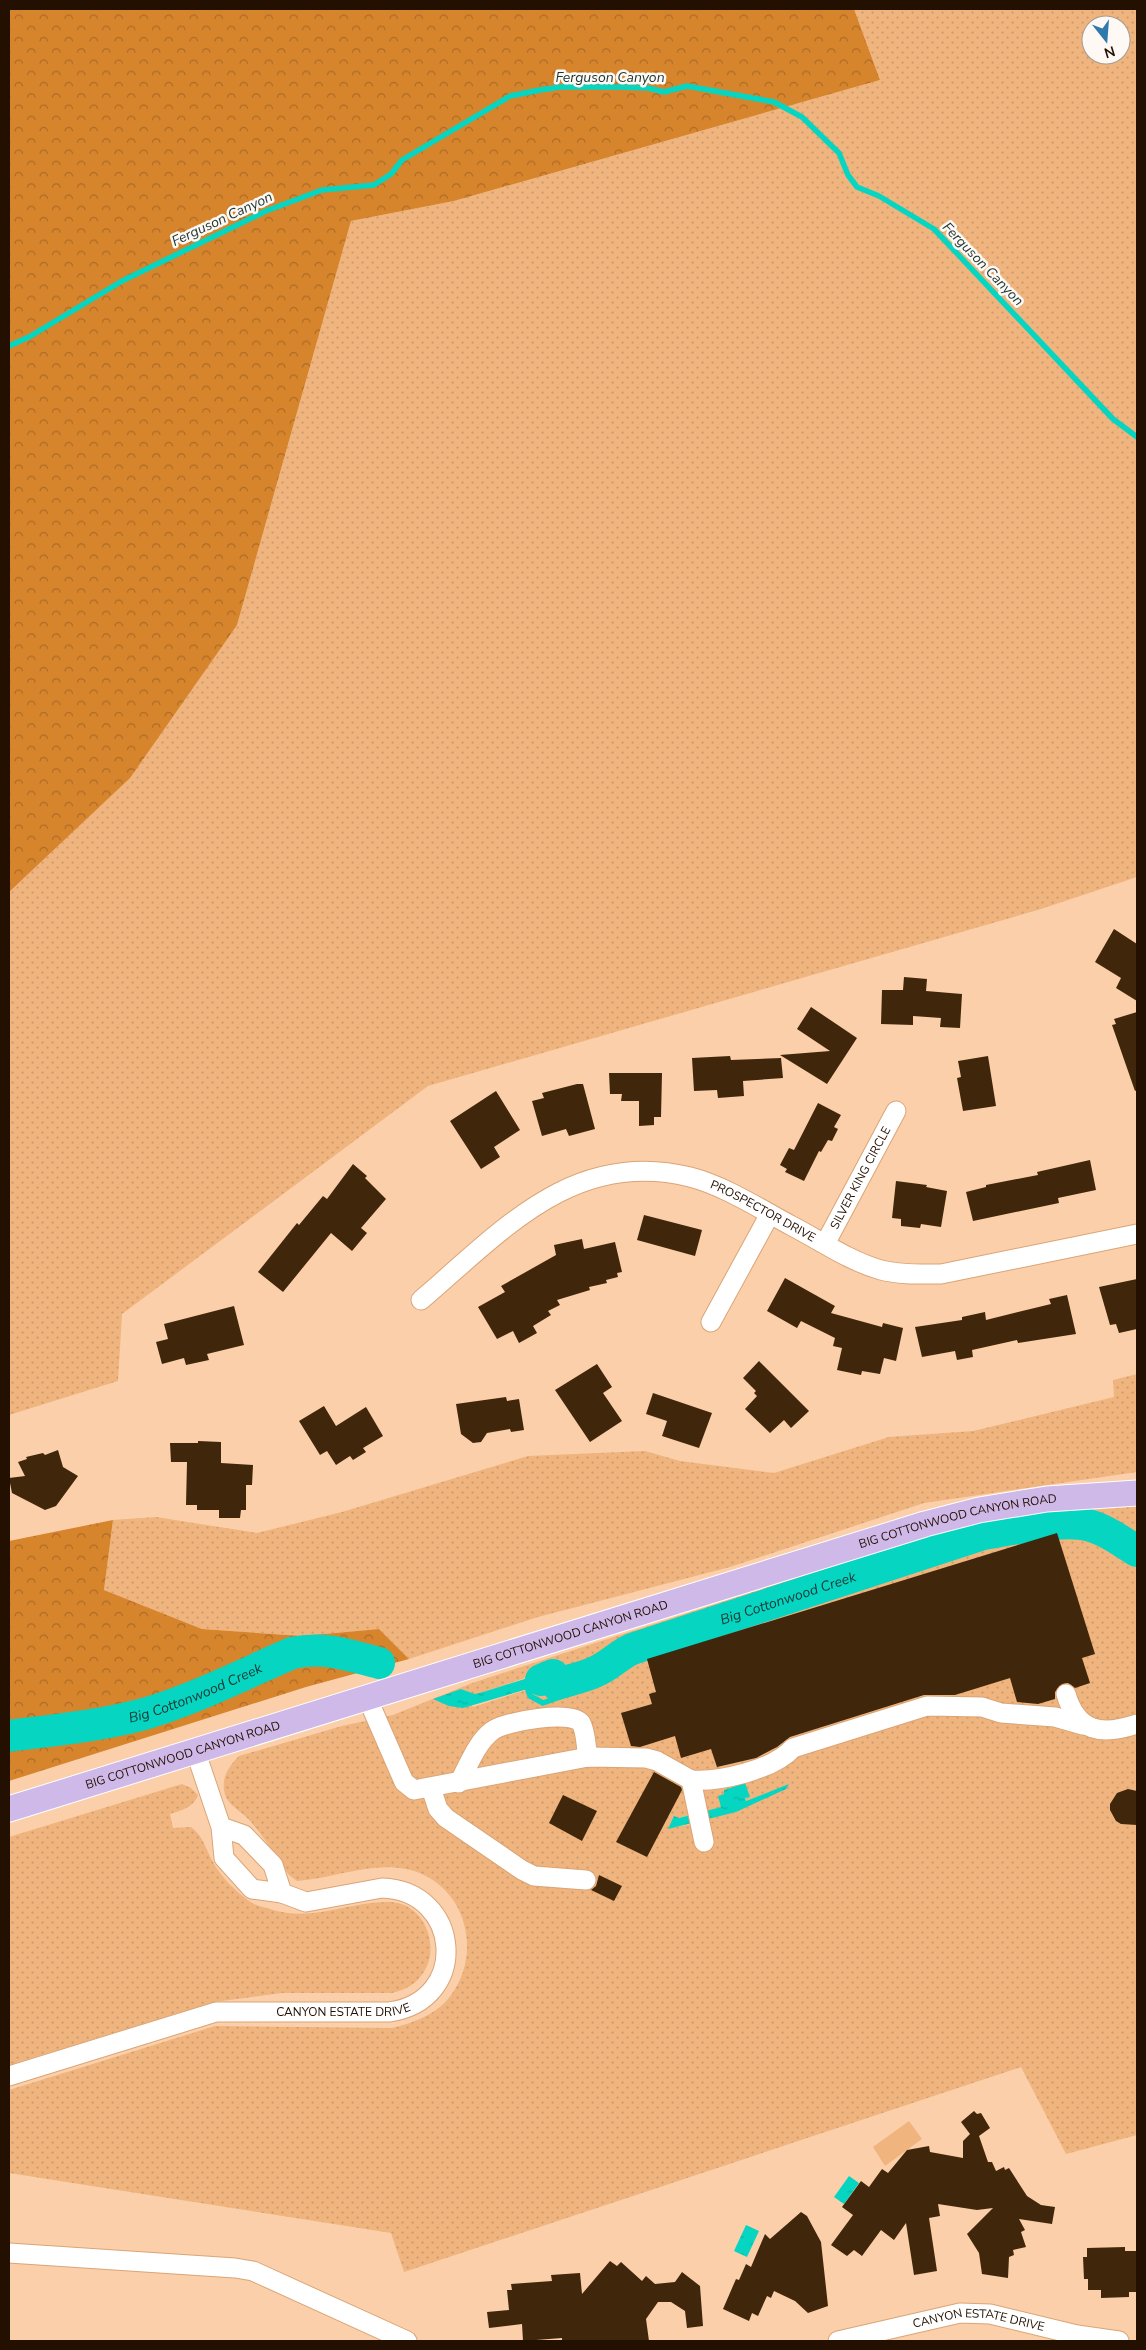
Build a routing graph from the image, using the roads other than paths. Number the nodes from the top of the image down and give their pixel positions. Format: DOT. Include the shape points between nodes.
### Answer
graph roads {
  1 [pos="896,1111"];
  2 [pos="770,1214"];
  3 [pos="1137,1234"];
  4 [pos="825,1244"];
  5 [pos="421,1300"];
  6 [pos="711,1322"];
  7 [pos="1137,1494"];
  8 [pos="1066,1694"];
  9 [pos="367,1697"];
  10 [pos="1137,1724"];
  11 [pos="1083,1725"];
  12 [pos="196,1750"];
  13 [pos="588,1757"];
  14 [pos="691,1780"];
  15 [pos="459,1783"];
  16 [pos="431,1788"];
  17 [pos="9,1810"];
  18 [pos="701,1826"];
  19 [pos="221,1827"];
  20 [pos="586,1880"];
  21 [pos="282,1893"];
  22 [pos="9,2076"];
  23 [pos="9,2254"];
  24 [pos="407,2341"];
  25 [pos="838,2341"];
  26 [pos="1119,2341"];
  1 -- 4 [label="street, SILVER KING CIRCLE"];
  2 -- 4 [label="street, PROSPECTOR DRIVE"];
  2 -- 5 [label="street, PROSPECTOR DRIVE" via="691,1178 659,1172 626,1172 592,1178 525,1211"];
  2 -- 6 [label="street"];
  3 -- 4 [label="street, PROSPECTOR DRIVE" via="941,1274 881,1270"];
  7 -- 9 [label="main road, BIG COTTONWOOD CANYON ROAD" via="1047,1499 979,1510 925,1524"];
  8 -- 11 [label="street" via="1071,1711"];
  9 -- 12 [label="main road, BIG COTTONWOOD CANYON ROAD"];
  9 -- 16 [label="street" via="404,1782 414,1790"];
  10 -- 11 [label="street" via="1124,1729 1104,1730"];
  11 -- 14 [label="street" via="1038,1714 1001,1713 982,1707 927,1706 793,1748 778,1760 748,1771 721,1778"];
  12 -- 17 [label="main road, BIG COTTONWOOD CANYON ROAD"];
  12 -- 19 [label="street, CANYON ESTATE DRIVE"];
  13 -- 14 [label="street" via="646,1758"];
  13 -- 15 [label="street"];
  13 -- 15 [label="street" via="582,1725 577,1719 567,1716 506,1724 482,1741"];
  14 -- 18 [label="street"];
  15 -- 16 [label="street"];
  16 -- 20 [label="street" via="438,1809 446,1818 522,1870 534,1876"];
  19 -- 21 [label="street" via="244,1835 273,1865"];
  19 -- 21 [label="street, CANYON ESTATE DRIVE" via="224,1858 240,1877 252,1889"];
  21 -- 22 [label="street, CANYON ESTATE DRIVE" via="306,1902 382,1888 405,1891 418,1897 433,1911 446,1951 436,1988 426,1998 402,2010 228,2010 204,2014"];
  23 -- 24 [label="street" via="253,2271"];
  25 -- 26 [label="street, CANYON ESTATE DRIVE" via="960,2313 990,2314 1077,2335"];
}
